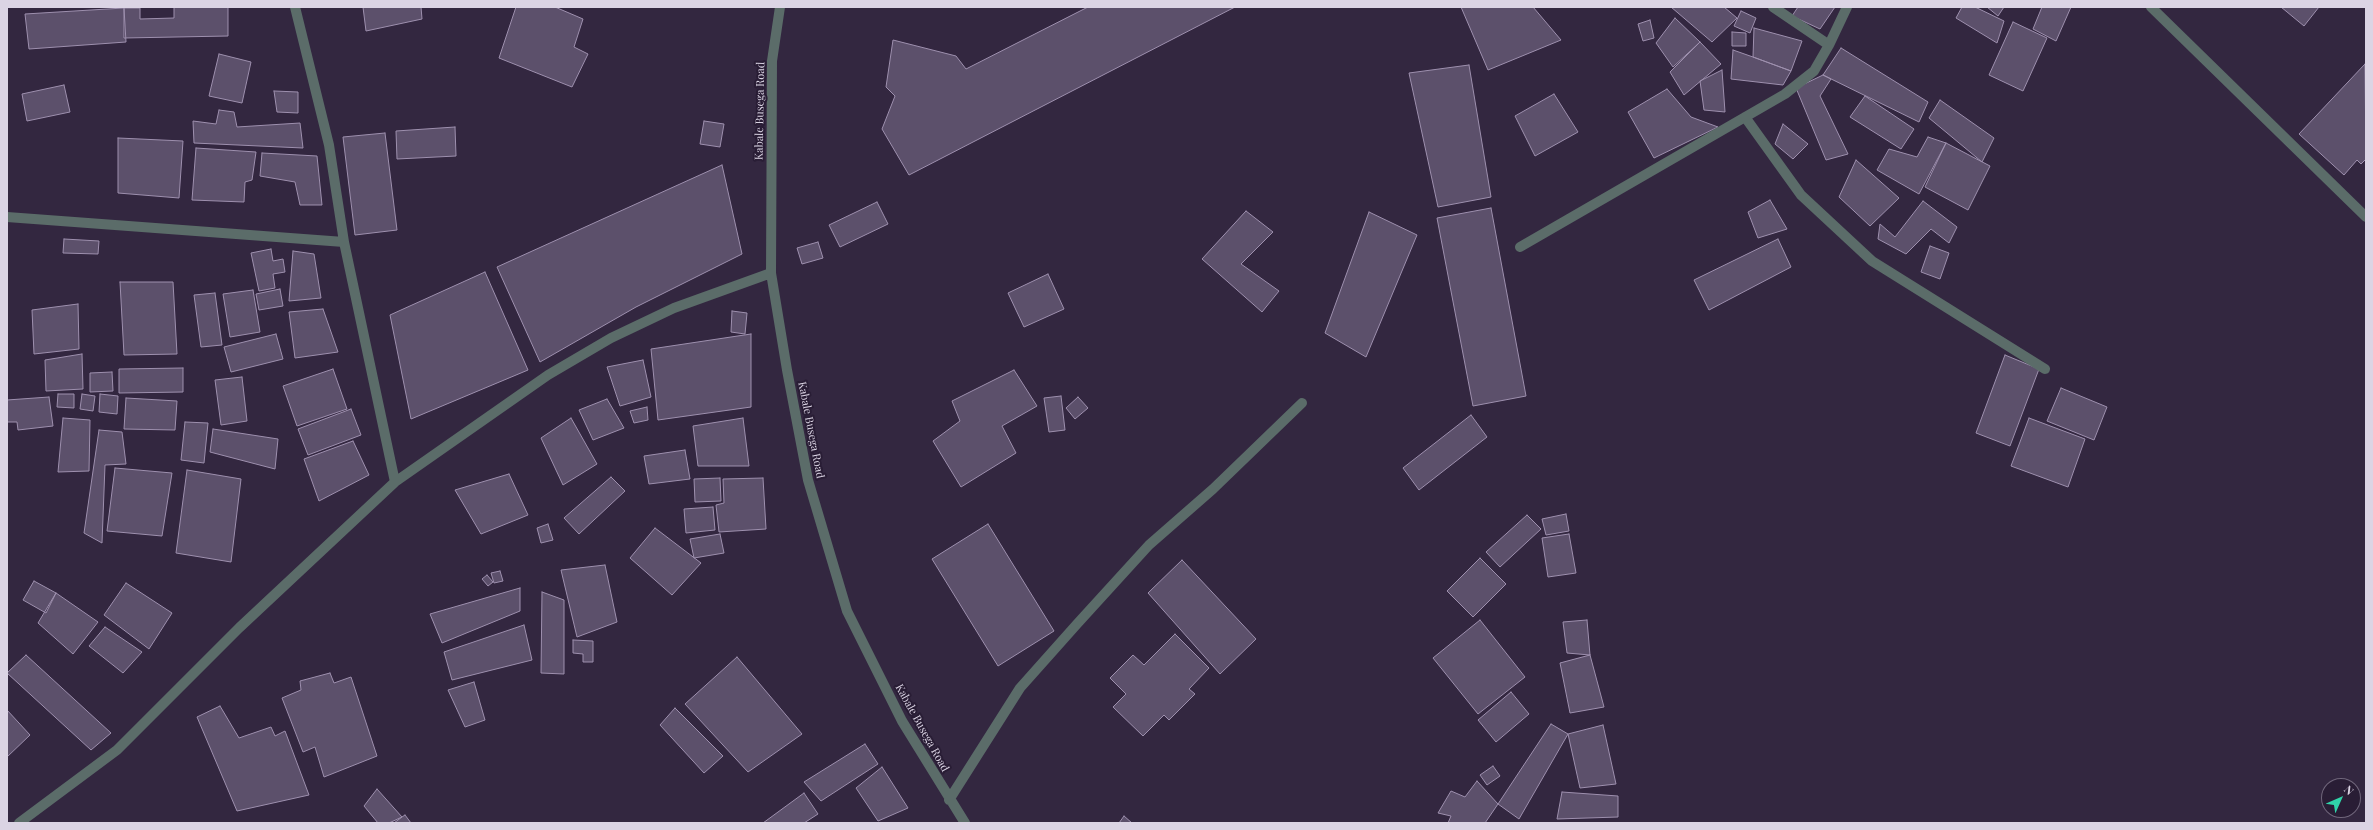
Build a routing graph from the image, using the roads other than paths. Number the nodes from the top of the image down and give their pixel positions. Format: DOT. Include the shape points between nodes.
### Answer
graph roads {
  1 [pos="295,7"];
  2 [pos="780,7"];
  3 [pos="1773,7"];
  4 [pos="1847,7"];
  5 [pos="2151,7"];
  6 [pos="1829,45"];
  7 [pos="1745,117"];
  8 [pos="2366,216"];
  9 [pos="7,217"];
  10 [pos="344,242"];
  11 [pos="1520,247"];
  12 [pos="771,273"];
  13 [pos="2045,369"];
  14 [pos="1302,403"];
  15 [pos="395,482"];
  16 [pos="949,800"];
  17 [pos="19,823"];
  18 [pos="965,823"];
  1 -- 10 [label="street" via="329,145"];
  2 -- 12 [label="street, Kabale Busega Road" via="772,61"];
  3 -- 6 [label="street"];
  4 -- 6 [label="street"];
  5 -- 8 [label="street"];
  6 -- 7 [label="street" via="1814,71 1785,94"];
  7 -- 11 [label="street"];
  7 -- 13 [label="street" via="1801,195 1872,261"];
  9 -- 10 [label="street"];
  10 -- 15 [label="street"];
  12 -- 15 [label="street" via="674,308 611,338 548,375"];
  12 -- 16 [label="street, Kabale Busega Road" via="786,370 808,480 847,611 902,721"];
  14 -- 16 [label="street" via="1213,489 1149,545 1020,688"];
  15 -- 17 [label="street" via="239,628 117,750"];
  16 -- 18 [label="street, Kabale Busega Road"];
}
